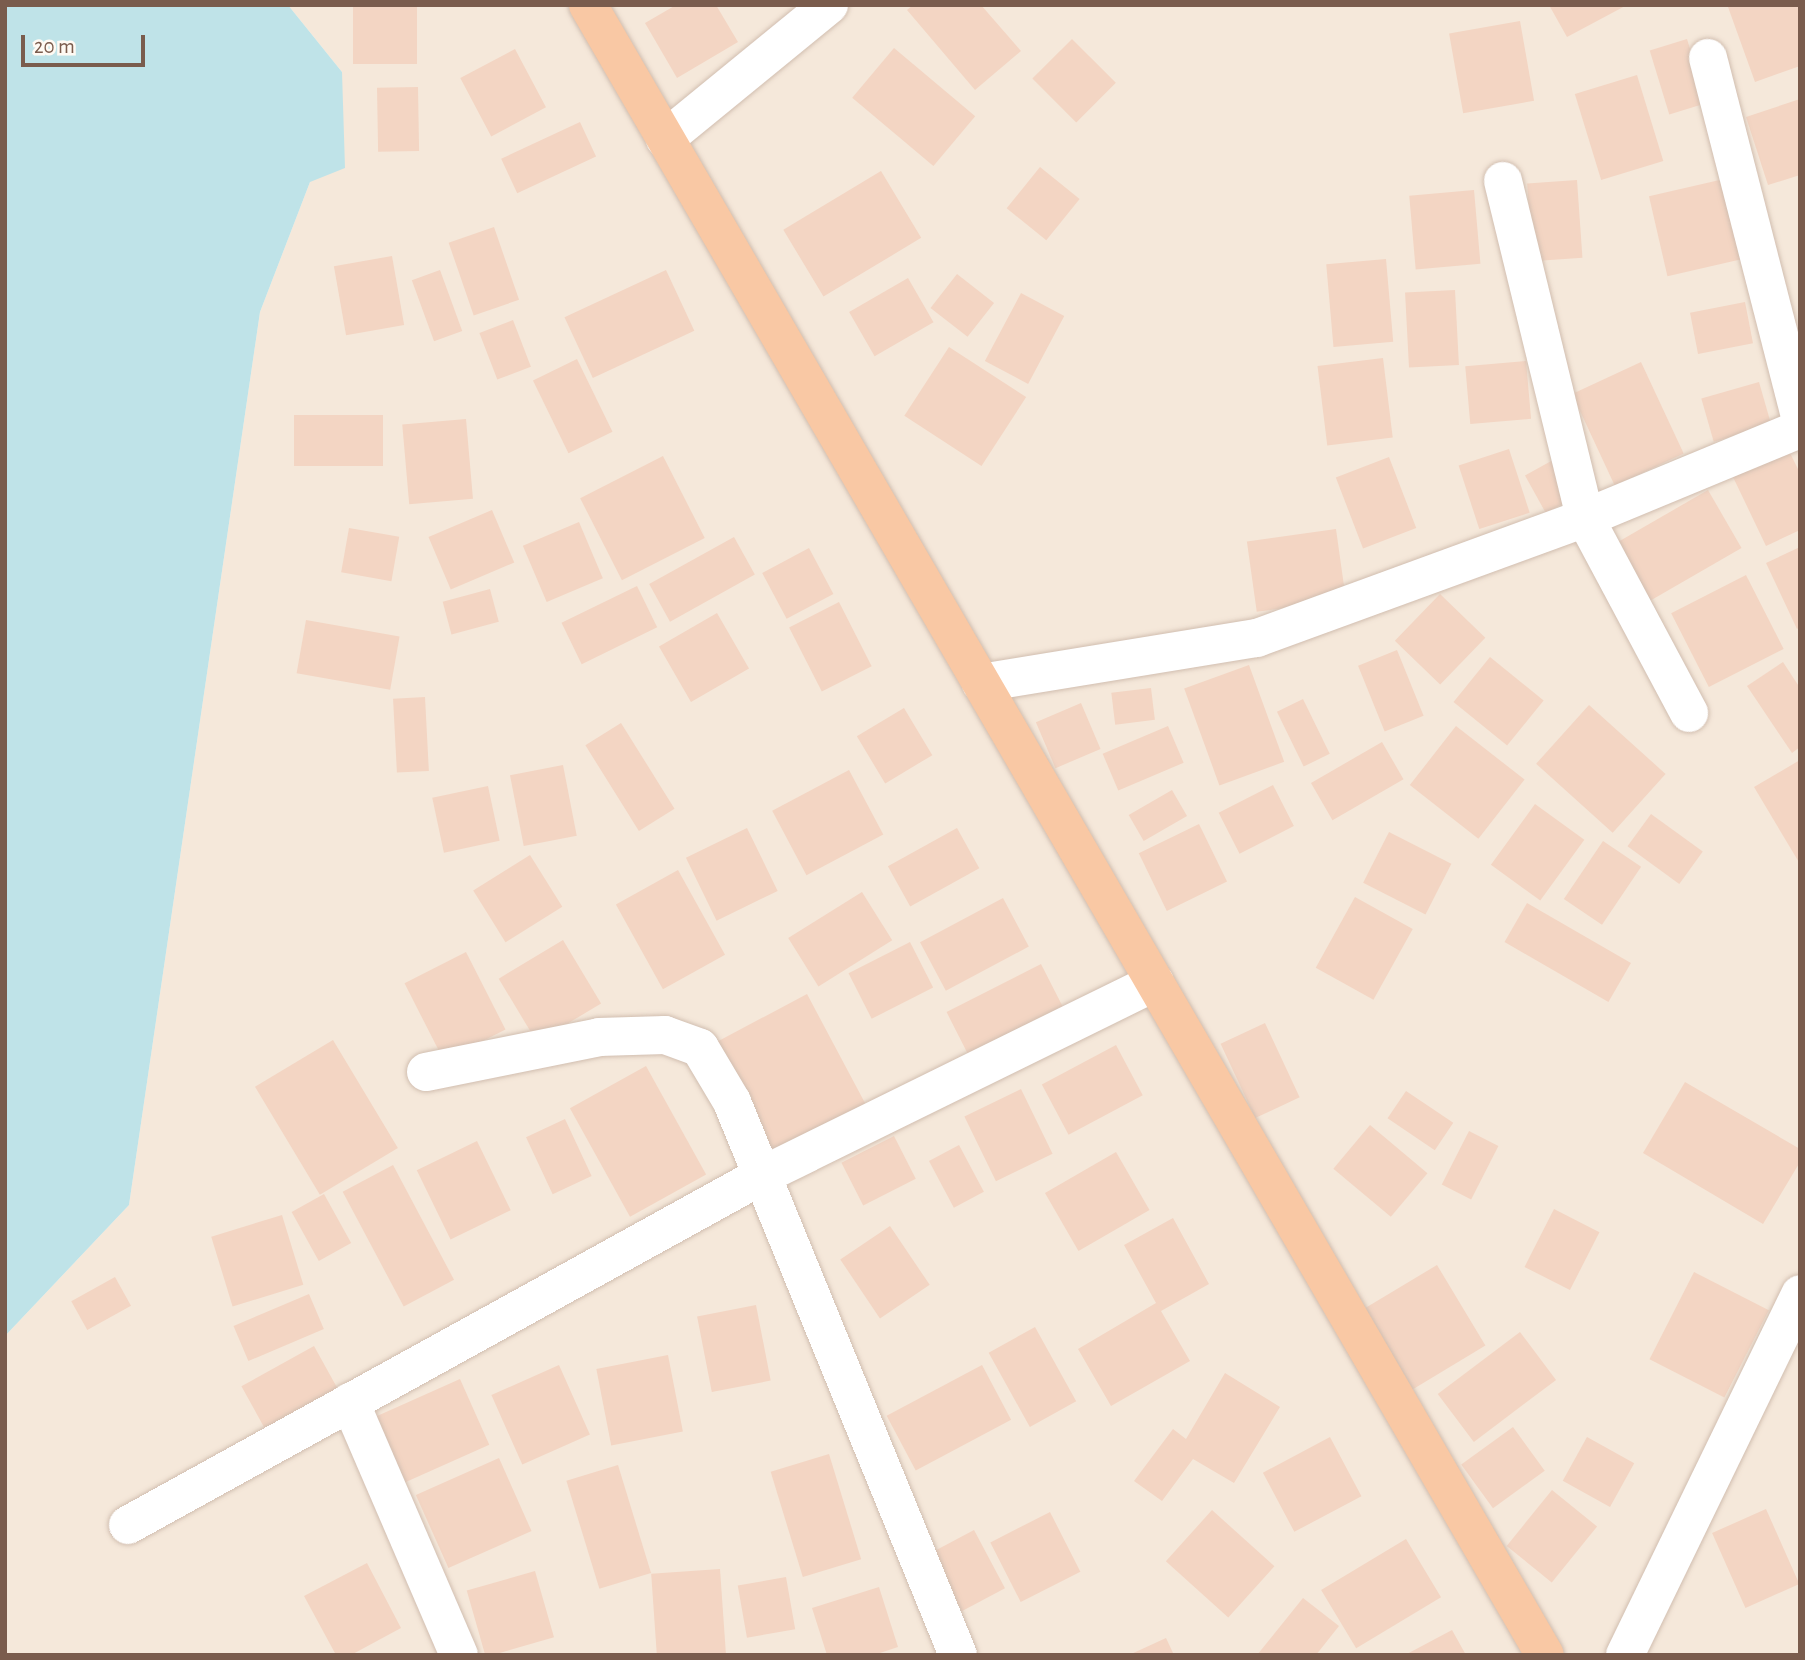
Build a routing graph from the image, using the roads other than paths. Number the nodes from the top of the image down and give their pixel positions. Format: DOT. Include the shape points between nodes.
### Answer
graph roads {
  1 [pos="588,5"];
  2 [pos="829,5"];
  3 [pos="1708,58"];
  4 [pos="665,139"];
  5 [pos="1503,181"];
  6 [pos="1800,417"];
  7 [pos="1800,429"];
  8 [pos="1586,518"];
  9 [pos="981,683"];
  10 [pos="1689,713"];
  11 [pos="1155,982"];
  12 [pos="426,1072"];
  13 [pos="761,1177"];
  14 [pos="1800,1294"];
  15 [pos="350,1402"];
  16 [pos="128,1525"];
  17 [pos="459,1655"];
  18 [pos="958,1655"];
  19 [pos="1545,1655"];
  20 [pos="1625,1655"];
  1 -- 4 [label="highway"];
  2 -- 4 [label="street"];
  3 -- 6 [label="street"];
  4 -- 9 [label="highway"];
  5 -- 8 [label="street"];
  7 -- 8 [label="street"];
  8 -- 9 [label="street" via="1257,638"];
  8 -- 10 [label="street"];
  9 -- 11 [label="highway"];
  11 -- 13 [label="street"];
  11 -- 19 [label="highway"];
  12 -- 13 [label="street" via="599,1037 665,1035 700,1048 732,1102"];
  13 -- 15 [label="street"];
  13 -- 18 [label="street"];
  14 -- 20 [label="street"];
  15 -- 16 [label="street"];
  15 -- 17 [label="street"];
}
